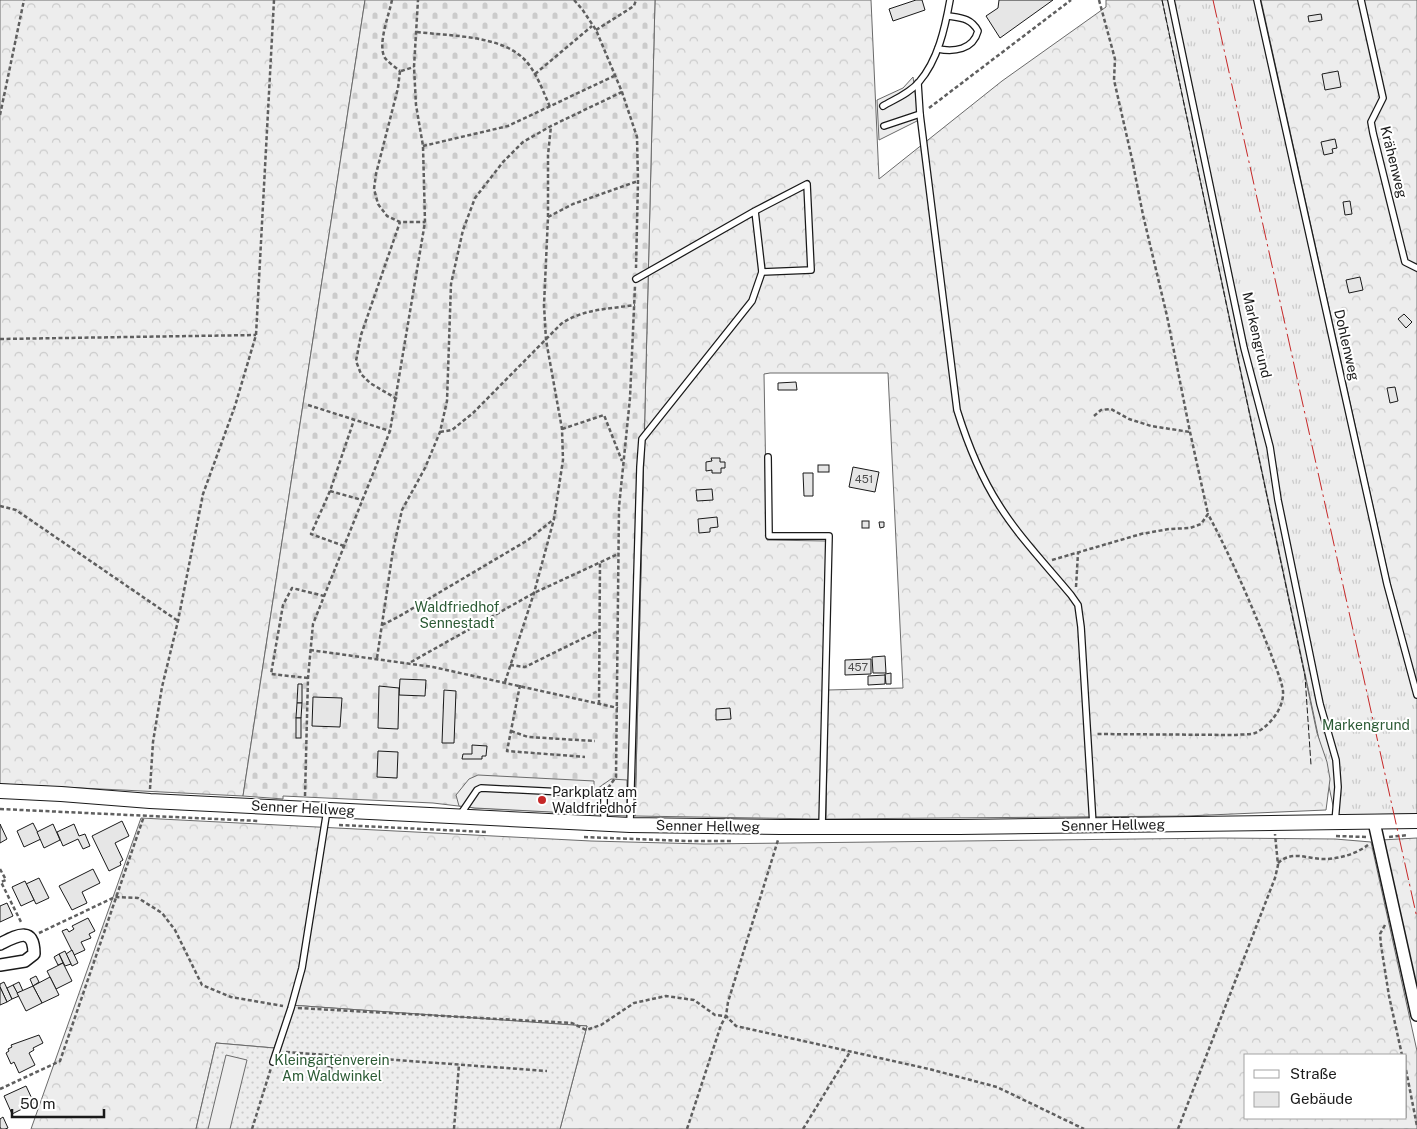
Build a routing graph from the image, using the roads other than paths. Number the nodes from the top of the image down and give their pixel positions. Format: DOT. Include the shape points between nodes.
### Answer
graph roads {
  1 [pos="950,0"];
  2 [pos="1171,0"];
  3 [pos="1257,0"];
  4 [pos="1361,0"];
  5 [pos="948,16"];
  6 [pos="938,49"];
  7 [pos="918,83"];
  8 [pos="883,106"];
  9 [pos="920,114"];
  10 [pos="884,126"];
  11 [pos="755,211"];
  12 [pos="1417,268"];
  13 [pos="762,272"];
  14 [pos="636,279"];
  15 [pos="768,457"];
  16 [pos="1417,695"];
  17 [pos="0,791"];
  18 [pos="327,810"];
  19 [pos="460,816"];
  20 [pos="1417,821"];
  21 [pos="1374,822"];
  22 [pos="1335,823"];
  23 [pos="604,824"];
  24 [pos="630,825"];
  25 [pos="1093,825"];
  26 [pos="822,827"];
  27 [pos="0,944"];
  28 [pos="0,965"];
  29 [pos="1417,1015"];
  30 [pos="273,1062"];
  1 -- 5 [label="lane"];
  2 -- 22 [label="lane, Markengrund" via="1244,348 1270,447 1320,704 1336,760"];
  3 -- 16 [label="lane, Dohlenweg" via="1387,584"];
  4 -- 12 [label="lane, Krähenweg" via="1384,98 1371,122 1373,133 1405,262"];
  5 -- 6 [label="lane"];
  5 -- 6 [label="lane" via="974,24 978,31 976,38 959,50"];
  6 -- 7 [label="lane"];
  7 -- 8 [label="lane"];
  7 -- 9 [label="lane"];
  9 -- 10 [label="lane"];
  9 -- 25 [label="lane" via="957,410 967,442 998,505 1078,605"];
  11 -- 13 [label="lane"];
  11 -- 13 [label="lane" via="807,184 811,270"];
  11 -- 14 [label="lane"];
  13 -- 24 [label="lane" via="752,301 642,439"];
  15 -- 26 [label="lane" via="769,536 829,536"];
  17 -- 18 [label="street, Senner Hellweg"];
  18 -- 19 [label="street, Senner Hellweg"];
  18 -- 30 [label="lane" via="302,968"];
  19 -- 23 [label="street, Senner Hellweg"];
  19 -- 23 [label="lane" via="481,788 604,794"];
  20 -- 21 [label="street, Senner Hellweg"];
  21 -- 22 [label="street, Senner Hellweg"];
  21 -- 29 [label="street"];
  22 -- 25 [label="street, Senner Hellweg"];
  23 -- 24 [label="street, Senner Hellweg"];
  24 -- 26 [label="street, Senner Hellweg"];
  25 -- 26 [label="street, Senner Hellweg"];
  27 -- 28 [label="street" via="24,934 34,944 34,954 26,961"];
}
